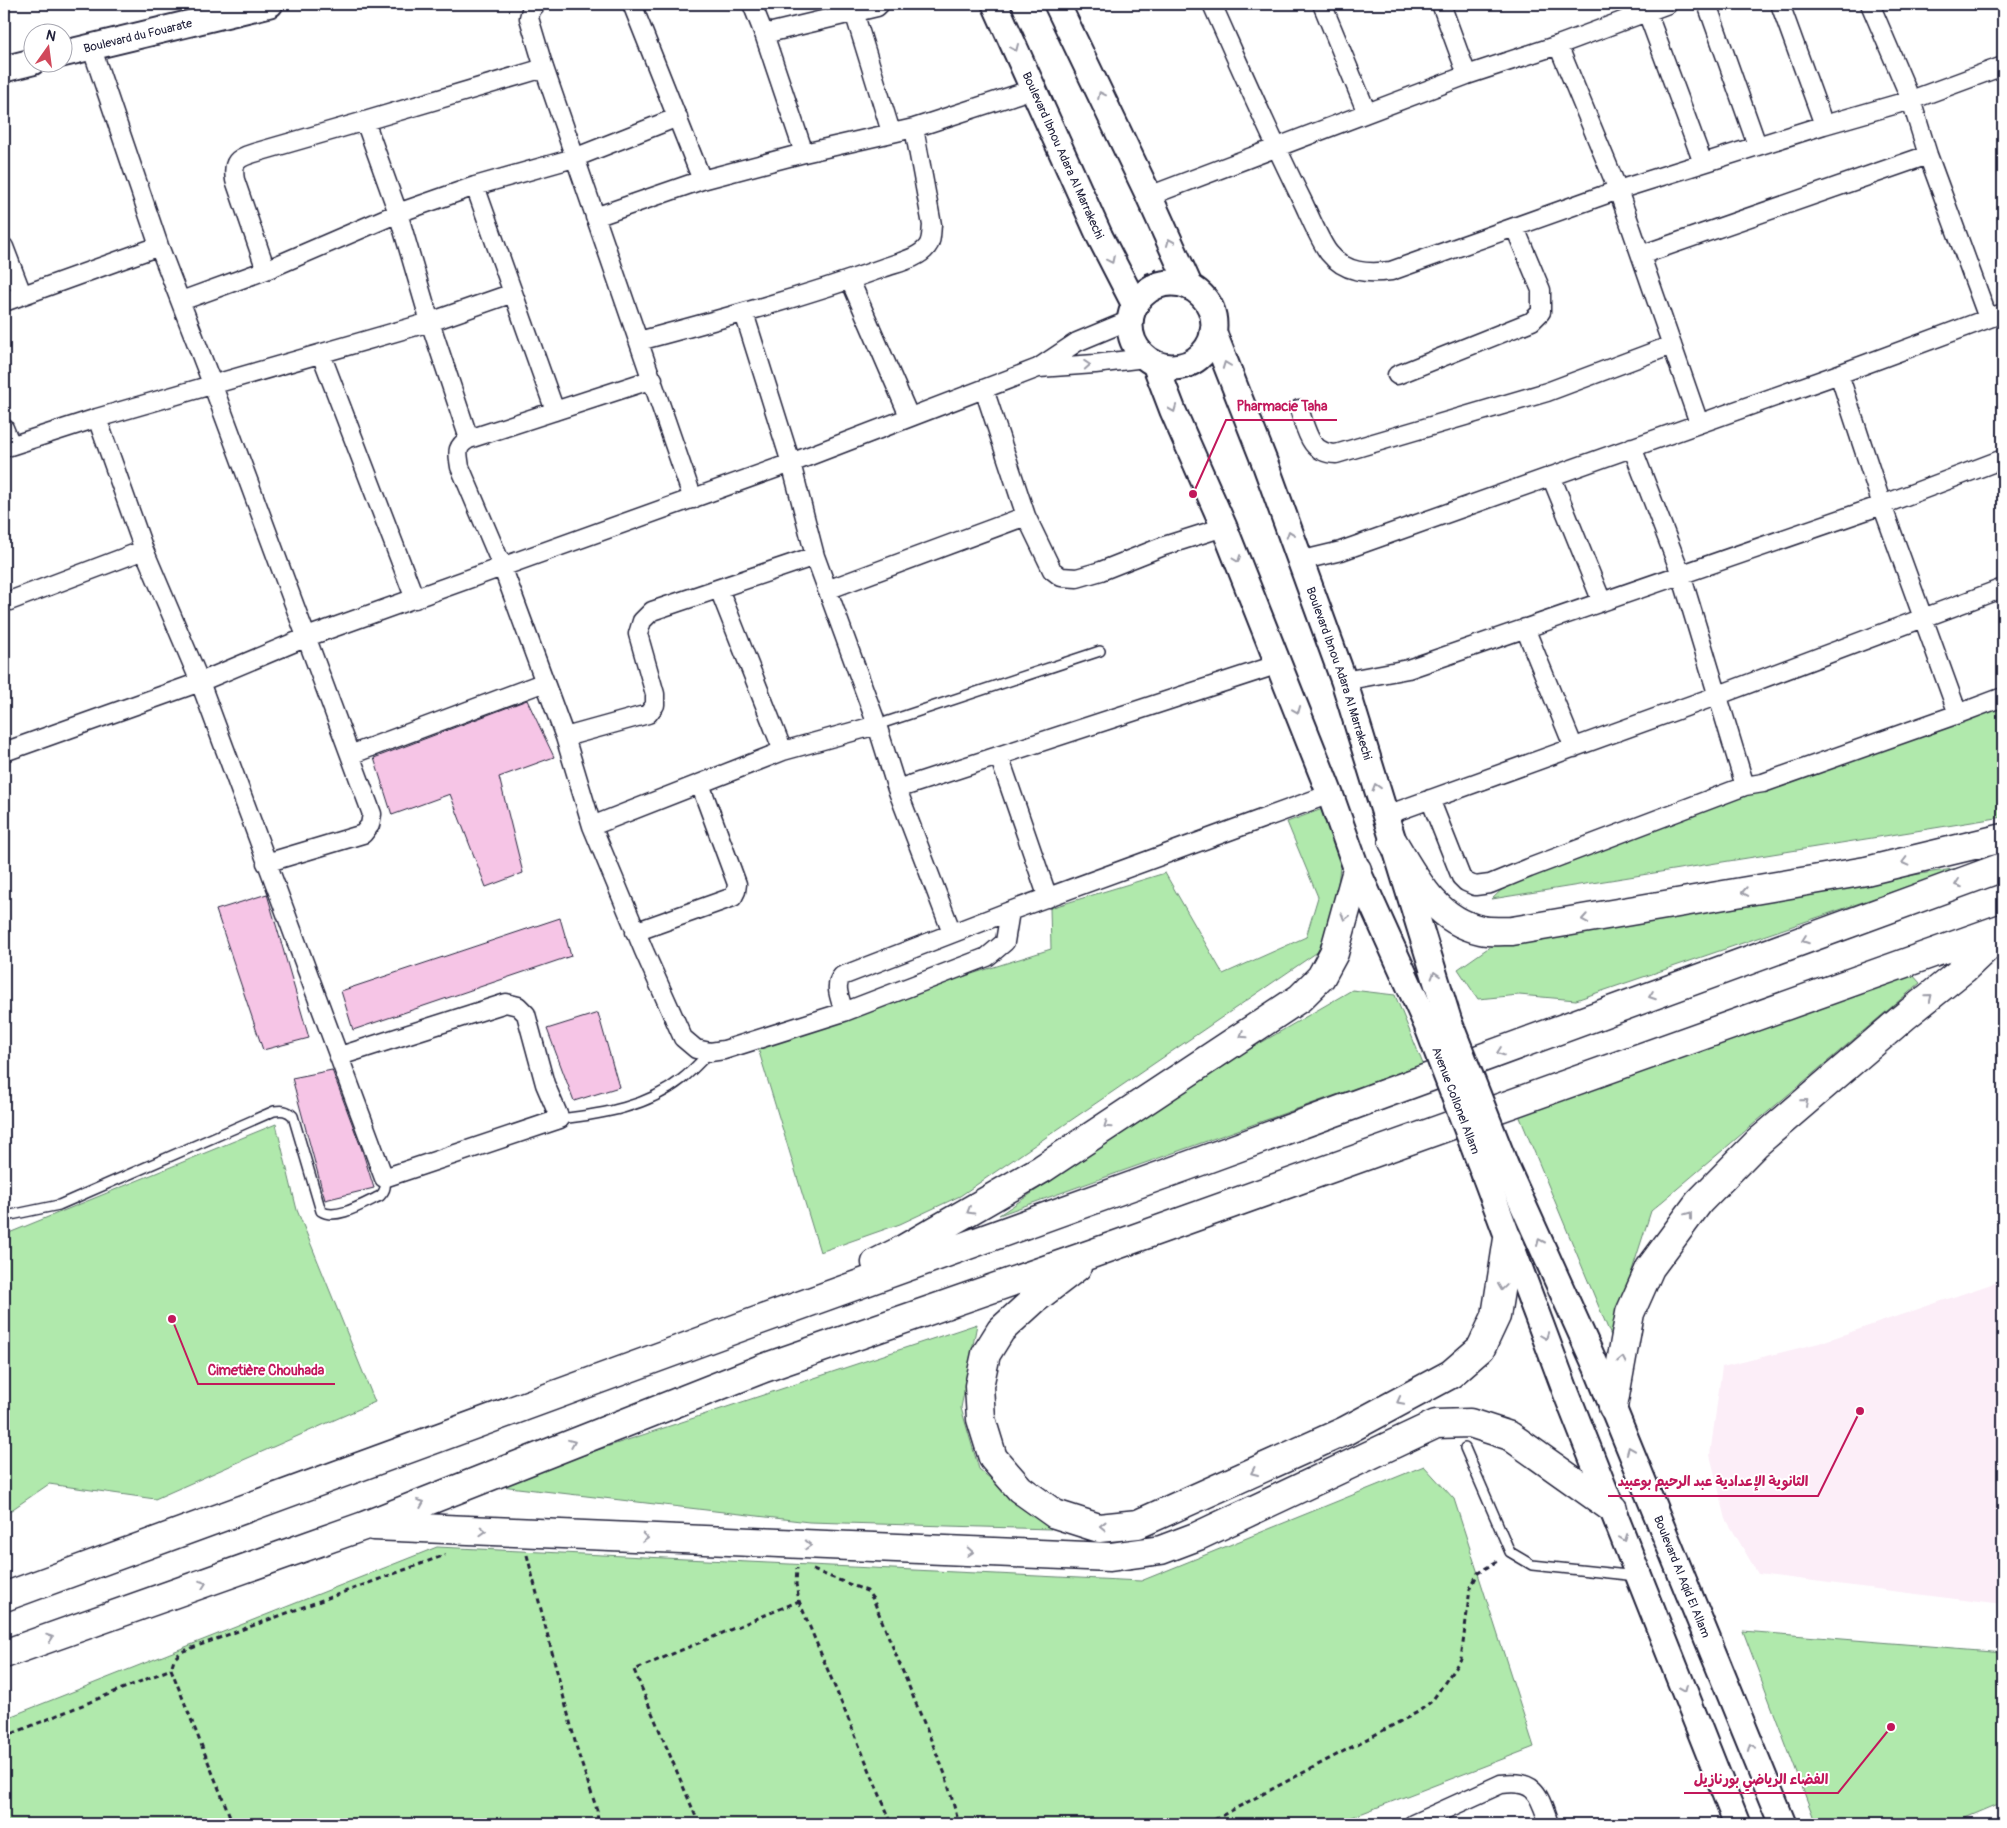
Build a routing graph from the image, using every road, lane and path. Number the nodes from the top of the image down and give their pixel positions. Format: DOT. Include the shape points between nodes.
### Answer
graph roads {
  1 [pos="270,4"];
  2 [pos="536,4"];
  3 [pos="632,4"];
  4 [pos="752,4"];
  5 [pos="880,4"];
  6 [pos="995,4"];
  7 [pos="1057,4"];
  8 [pos="1212,4"];
  9 [pos="1322,4"];
  10 [pos="1441,4"];
  11 [pos="1668,4"];
  12 [pos="1707,4"];
  13 [pos="1780,4"];
  14 [pos="1870,4"];
  15 [pos="854,12"];
  16 [pos="1647,12"];
  17 [pos="764,34"];
  18 [pos="1558,45"];
  19 [pos="91,46"];
  20 [pos="72,51"];
  21 [pos="22,64"];
  22 [pos="2003,66"];
  23 [pos="544,68"];
  24 [pos="4,69"];
  25 [pos="1467,75"];
  26 [pos="1033,89"];
  27 [pos="1910,100"];
  28 [pos="1367,113"];
  29 [pos="678,116"];
  30 [pos="365,121"];
  31 [pos="1824,125"];
  32 [pos="914,128"];
  33 [pos="891,132"];
  34 [pos="1757,145"];
  35 [pos="1276,148"];
  36 [pos="804,152"];
  37 [pos="1928,155"];
  38 [pos="574,158"];
  39 [pos="1703,163"];
  40 [pos="702,180"];
  41 [pos="475,186"];
  42 [pos="1618,190"];
  43 [pos="1150,196"];
  44 [pos="398,213"];
  45 [pos="595,217"];
  46 [pos="1515,228"];
  47 [pos="159,246"];
  48 [pos="4,247"];
  49 [pos="1641,255"];
  50 [pos="1178,260"];
  51 [pos="266,270"];
  52 [pos="850,280"];
  53 [pos="1190,287"];
  54 [pos="513,293"];
  55 [pos="22,294"];
  56 [pos="181,301"];
  57 [pos="4,302"];
  58 [pos="1129,303"];
  59 [pos="744,313"];
  60 [pos="1996,316"];
  61 [pos="430,322"];
  62 [pos="1213,331"];
  63 [pos="639,341"];
  64 [pos="1672,345"];
  65 [pos="321,354"];
  66 [pos="1150,361"];
  67 [pos="1038,368"];
  68 [pos="1839,374"];
  69 [pos="1397,375"];
  70 [pos="653,379"];
  71 [pos="213,386"];
  72 [pos="984,388"];
  73 [pos="1298,409"];
  74 [pos="555,411"];
  75 [pos="909,416"];
  76 [pos="97,418"];
  77 [pos="1700,423"];
  78 [pos="4,428"];
  79 [pos="469,439"];
  80 [pos="7,446"];
  81 [pos="1632,447"];
  82 [pos="2003,459"];
  83 [pos="791,463"];
  84 [pos="1551,476"];
  85 [pos="693,499"];
  86 [pos="1882,505"];
  87 [pos="1026,516"];
  88 [pos="1224,527"];
  89 [pos="144,550"];
  90 [pos="815,556"];
  91 [pos="1299,561"];
  92 [pos="502,566"];
  93 [pos="1681,574"];
  94 [pos="720,588"];
  95 [pos="2003,588"];
  96 [pos="826,590"];
  97 [pos="415,599"];
  98 [pos="1602,602"];
  99 [pos="4,603"];
  100 [pos="1923,618"];
  101 [pos="1525,628"];
  102 [pos="308,637"];
  103 [pos="1100,651"];
  104 [pos="1278,664"];
  105 [pos="1344,681"];
  106 [pos="200,682"];
  107 [pos="545,682"];
  108 [pos="1716,696"];
  109 [pos="2003,697"];
  110 [pos="1958,714"];
  111 [pos="877,725"];
  112 [pos="565,737"];
  113 [pos="1574,748"];
  114 [pos="783,751"];
  115 [pos="4,752"];
  116 [pos="350,755"];
  117 [pos="999,756"];
  118 [pos="700,784"];
  119 [pos="1745,786"];
  120 [pos="898,789"];
  121 [pos="1330,794"];
  122 [pos="1430,799"];
  123 [pos="1384,816"];
  124 [pos="592,826"];
  125 [pos="2003,838"];
  126 [pos="1393,842"];
  127 [pos="266,863"];
  128 [pos="2003,867"];
  129 [pos="1358,870"];
  130 [pos="1048,898"];
  131 [pos="1010,911"];
  132 [pos="2003,930"];
  133 [pos="635,932"];
  134 [pos="952,932"];
  135 [pos="844,1012"];
  136 [pos="1438,1024"];
  137 [pos="710,1052"];
  138 [pos="340,1056"];
  139 [pos="560,1119"];
  140 [pos="1495,1171"];
  141 [pos="384,1178"];
  142 [pos="4,1214"];
  143 [pos="1508,1239"];
  144 [pos="1094,1253"];
  145 [pos="757,1321"];
  146 [pos="1613,1408"];
  147 [pos="1465,1448"];
  148 [pos="1613,1509"];
  149 [pos="364,1526"];
  150 [pos="1510,1552"];
  151 [pos="450,1554"];
  152 [pos="518,1554"];
  153 [pos="526,1554"];
  154 [pos="536,1554"];
  155 [pos="788,1566"];
  156 [pos="797,1568"];
  157 [pos="1639,1576"];
  158 [pos="4,1597"];
  159 [pos="799,1601"];
  160 [pos="4,1654"];
  161 [pos="171,1669"];
  162 [pos="4,1736"];
  163 [pos="234,1824"];
  164 [pos="598,1824"];
  165 [pos="699,1824"];
  166 [pos="894,1824"];
  167 [pos="913,1824"];
  168 [pos="959,1824"];
  169 [pos="1206,1824"];
  170 [pos="1413,1824"];
  171 [pos="1549,1824"];
  172 [pos="1737,1824"];
  173 [pos="1783,1824"];
  1 -- 19 [label="main road, Boulevard du Fouarate"];
  2 -- 23 [label="street" via="529,18"];
  3 -- 29 [label="street"];
  4 -- 17 [label="street"];
  5 -- 15 [label="street"];
  6 -- 26 [label="main road, Boulevard Ibnou Adara Al Marrakechi, one-way"];
  43 -- 7 [label="main road, one-way"];
  8 -- 35 [label="street"];
  9 -- 28 [label="street"];
  10 -- 25 [label="street"];
  11 -- 16 [label="street"];
  12 -- 34 [label="street"];
  13 -- 31 [label="street"];
  14 -- 27 [label="street"];
  15 -- 17 [label="street"];
  15 -- 33 [label="street"];
  16 -- 18 [label="street"];
  16 -- 39 [label="street"];
  17 -- 36 [label="street"];
  18 -- 25 [label="street"];
  18 -- 42 [label="street"];
  19 -- 20 [label="main road, Boulevard du Fouarate"];
  19 -- 47 [label="street"];
  21 -- 24 [label="main road"];
  22 -- 27 [label="street"];
  23 -- 30 [label="street"];
  23 -- 38 [label="street"];
  25 -- 28 [label="street"];
  26 -- 32 [label="street"];
  26 -- 58 [label="main road, Boulevard Ibnou Adara Al Marrakechi, one-way"];
  27 -- 31 [label="street"];
  27 -- 37 [label="street"];
  28 -- 35 [label="street"];
  29 -- 38 [label="street"];
  29 -- 40 [label="street"];
  30 -- 44 [label="street"];
  30 -- 51 [label="street" via="241,157 236,163 233,170 235,180"];
  31 -- 34 [label="street"];
  32 -- 33 [label="street"];
  32 -- 52 [label="street" via="929,208 931,238 926,248 914,256"];
  33 -- 36 [label="street"];
  34 -- 39 [label="street"];
  35 -- 43 [label="street"];
  35 -- 46 [label="street" via="1328,252 1357,271 1372,274 1391,272"];
  36 -- 40 [label="street"];
  37 -- 49 [label="street"];
  37 -- 60 [label="street"];
  38 -- 41 [label="street"];
  38 -- 45 [label="street"];
  39 -- 42 [label="street"];
  40 -- 45 [label="street"];
  41 -- 44 [label="street"];
  41 -- 54 [label="street"];
  42 -- 46 [label="street"];
  42 -- 49 [label="street"];
  50 -- 43 [label="main road, one-way"];
  44 -- 51 [label="street"];
  44 -- 61 [label="street"];
  45 -- 63 [label="street"];
  46 -- 69 [label="street" via="1541,290 1541,312 1532,321"];
  47 -- 55 [label="street"];
  47 -- 56 [label="street"];
  48 -- 55 [label="street"];
  49 -- 64 [label="street"];
  50 -- 53 [label="main road"];
  50 -- 58 [label="path"];
  51 -- 56 [label="street"];
  52 -- 59 [label="street"];
  52 -- 75 [label="street"];
  53 -- 58 [label="main road" via="1174,283 1159,285"];
  53 -- 62 [label="main road" via="1209,305"];
  54 -- 61 [label="street"];
  54 -- 74 [label="street"];
  55 -- 57 [label="street"];
  56 -- 71 [label="street"];
  58 -- 66 [label="main road" via="1131,334 1136,347"];
  58 -- 67 [label="street"];
  59 -- 63 [label="street"];
  59 -- 83 [label="street"];
  60 -- 68 [label="street"];
  61 -- 65 [label="street"];
  61 -- 79 [label="street"];
  62 -- 66 [label="main road" via="1208,346 1185,365 1170,367"];
  91 -- 62 [label="main road, Boulevard Ibnou Adara Al Marrakechi, one-way"];
  63 -- 70 [label="street"];
  64 -- 73 [label="street" via="1547,392 1336,454 1319,451 1311,442"];
  64 -- 77 [label="street"];
  65 -- 71 [label="street"];
  65 -- 97 [label="street"];
  67 -- 66 [label="street, one-way"];
  66 -- 88 [label="main road, one-way"];
  67 -- 72 [label="street"];
  68 -- 77 [label="street"];
  68 -- 86 [label="street"];
  70 -- 74 [label="street"];
  70 -- 85 [label="street"];
  71 -- 76 [label="street"];
  71 -- 102 [label="street"];
  72 -- 75 [label="street"];
  72 -- 87 [label="street"];
  74 -- 79 [label="street"];
  75 -- 83 [label="street"];
  76 -- 80 [label="street"];
  76 -- 89 [label="street"];
  77 -- 81 [label="street"];
  78 -- 80 [label="street"];
  79 -- 92 [label="street" via="459,449 460,467"];
  81 -- 84 [label="street"];
  81 -- 93 [label="street"];
  82 -- 86 [label="street"];
  83 -- 85 [label="street"];
  83 -- 90 [label="street"];
  84 -- 91 [label="street" via="1340,551"];
  84 -- 98 [label="street"];
  85 -- 92 [label="street"];
  86 -- 93 [label="street"];
  86 -- 100 [label="street"];
  87 -- 88 [label="street" via="1052,570 1061,577 1076,578"];
  87 -- 96 [label="street"];
  88 -- 104 [label="main road, one-way"];
  89 -- 99 [label="street"];
  89 -- 106 [label="street"];
  90 -- 94 [label="street"];
  90 -- 96 [label="street"];
  91 -- 105 [label="main road, Boulevard Ibnou Adara Al Marrakechi"];
  92 -- 97 [label="street"];
  92 -- 107 [label="street"];
  93 -- 98 [label="street"];
  93 -- 108 [label="street"];
  94 -- 112 [label="street" via="652,611 642,621 638,634 655,694 655,704 648,714"];
  94 -- 114 [label="street"];
  95 -- 100 [label="street"];
  96 -- 111 [label="street"];
  97 -- 102 [label="street"];
  98 -- 101 [label="street"];
  100 -- 108 [label="street"];
  100 -- 110 [label="street"];
  101 -- 105 [label="street" via="1408,669"];
  101 -- 113 [label="street"];
  102 -- 106 [label="street"];
  102 -- 116 [label="street"];
  103 -- 111 [label="lane"];
  104 -- 117 [label="street"];
  104 -- 121 [label="main road, one-way"];
  123 -- 105 [label="main road, Boulevard Ibnou Adara Al Marrakechi, one-way"];
  106 -- 115 [label="street"];
  106 -- 127 [label="street"];
  107 -- 112 [label="street"];
  107 -- 116 [label="street"];
  108 -- 113 [label="street"];
  108 -- 119 [label="street"];
  109 -- 110 [label="street"];
  110 -- 119 [label="street" via="1763,783"];
  111 -- 114 [label="street"];
  111 -- 120 [label="street"];
  112 -- 124 [label="street"];
  113 -- 122 [label="street"];
  114 -- 118 [label="street"];
  116 -- 127 [label="street" via="372,814 370,826 363,834"];
  117 -- 120 [label="street"];
  117 -- 130 [label="street"];
  118 -- 124 [label="street"];
  118 -- 133 [label="street" via="737,884 736,891 733,897"];
  119 -- 122 [label="street" via="1490,884 1475,886 1461,877"];
  120 -- 134 [label="street"];
  121 -- 129 [label="main road"];
  121 -- 130 [label="street"];
  122 -- 123 [label="street"];
  123 -- 126 [label="main road, Boulevard Ibnou Adara Al Marrakechi"];
  124 -- 133 [label="street"];
  125 -- 126 [label="highway, one-way" via="1866,872 1512,931 1481,930 1450,918 1424,894"];
  136 -- 126 [label="main road, Boulevard Ibnou Adara Al Marrakechi, one-way"];
  127 -- 138 [label="street"];
  128 -- 145 [label="highway, one-way"];
  129 -- 136 [label="main road"];
  129 -- 145 [label="highway, one-way" via="1334,953 1321,976 1300,998 1034,1174 900,1251"];
  130 -- 131 [label="street"];
  131 -- 134 [label="street"];
  131 -- 135 [label="street" via="1005,942 987,957"];
  132 -- 144 [label="highway"];
  146 -- 132 [label="highway, one-way" via="1630,1313 1650,1268 1699,1202 1757,1143 1964,969"];
  133 -- 137 [label="street" via="683,1038 696,1049"];
  134 -- 135 [label="street" via="842,976 837,987"];
  135 -- 137 [label="street"];
  136 -- 140 [label="main road, Avenue Collonel Allam, bridge"];
  137 -- 139 [label="lane" via="682,1079 658,1094 604,1113"];
  138 -- 139 [label="street" via="506,1003 518,1006 526,1014 545,1084"];
  138 -- 141 [label="street"];
  139 -- 141 [label="street"];
  140 -- 143 [label="main road"];
  146 -- 140 [label="main road, Boulevard Al Aqid El Allam, one-way" via="1596,1366"];
  141 -- 142 [label="lane" via="386,1187 380,1196 335,1215 325,1214 321,1211 293,1116 282,1110 59,1205"];
  143 -- 144 [label="highway, one-way" via="1496,1316 1481,1348 1451,1374 1345,1431 1138,1524 1099,1528 1055,1514 1020,1489 994,1458 981,1419 979,1386 986,1354 1001,1330"];
  143 -- 148 [label="main road, one-way"];
  149 -- 144 [label="highway, one-way" via="764,1368"];
  145 -- 158 [label="highway"];
  173 -- 146 [label="main road, Boulevard Al Aqid El Allam, one-way"];
  147 -- 150 [label="lane"];
  149 -- 148 [label="highway, one-way" via="1110,1557 1161,1550 1198,1536 1436,1424 1470,1423 1510,1436"];
  148 -- 157 [label="main road, one-way"];
  160 -- 149 [label="highway, one-way"];
  150 -- 157 [label="lane" via="1532,1565"];
  150 -- 169 [label="path" via="1478,1573 1470,1589 1461,1659 1432,1701 1418,1712"];
  151 -- 161 [label="path" via="181,1652"];
  152 -- 153 [label="path"];
  153 -- 154 [label="path"];
  153 -- 164 [label="path" via="578,1753 597,1810"];
  155 -- 156 [label="path"];
  156 -- 159 [label="path"];
  156 -- 168 [label="path" via="813,1570 867,1591 873,1599 946,1774"];
  157 -- 172 [label="main road, one-way"];
  159 -- 165 [label="path" via="634,1670"];
  159 -- 166 [label="path"];
  161 -- 162 [label="path"];
  161 -- 163 [label="path"];
  166 -- 167 [label="path"];
  170 -- 171 [label="street" via="1501,1784 1514,1782 1538,1793"];
}
